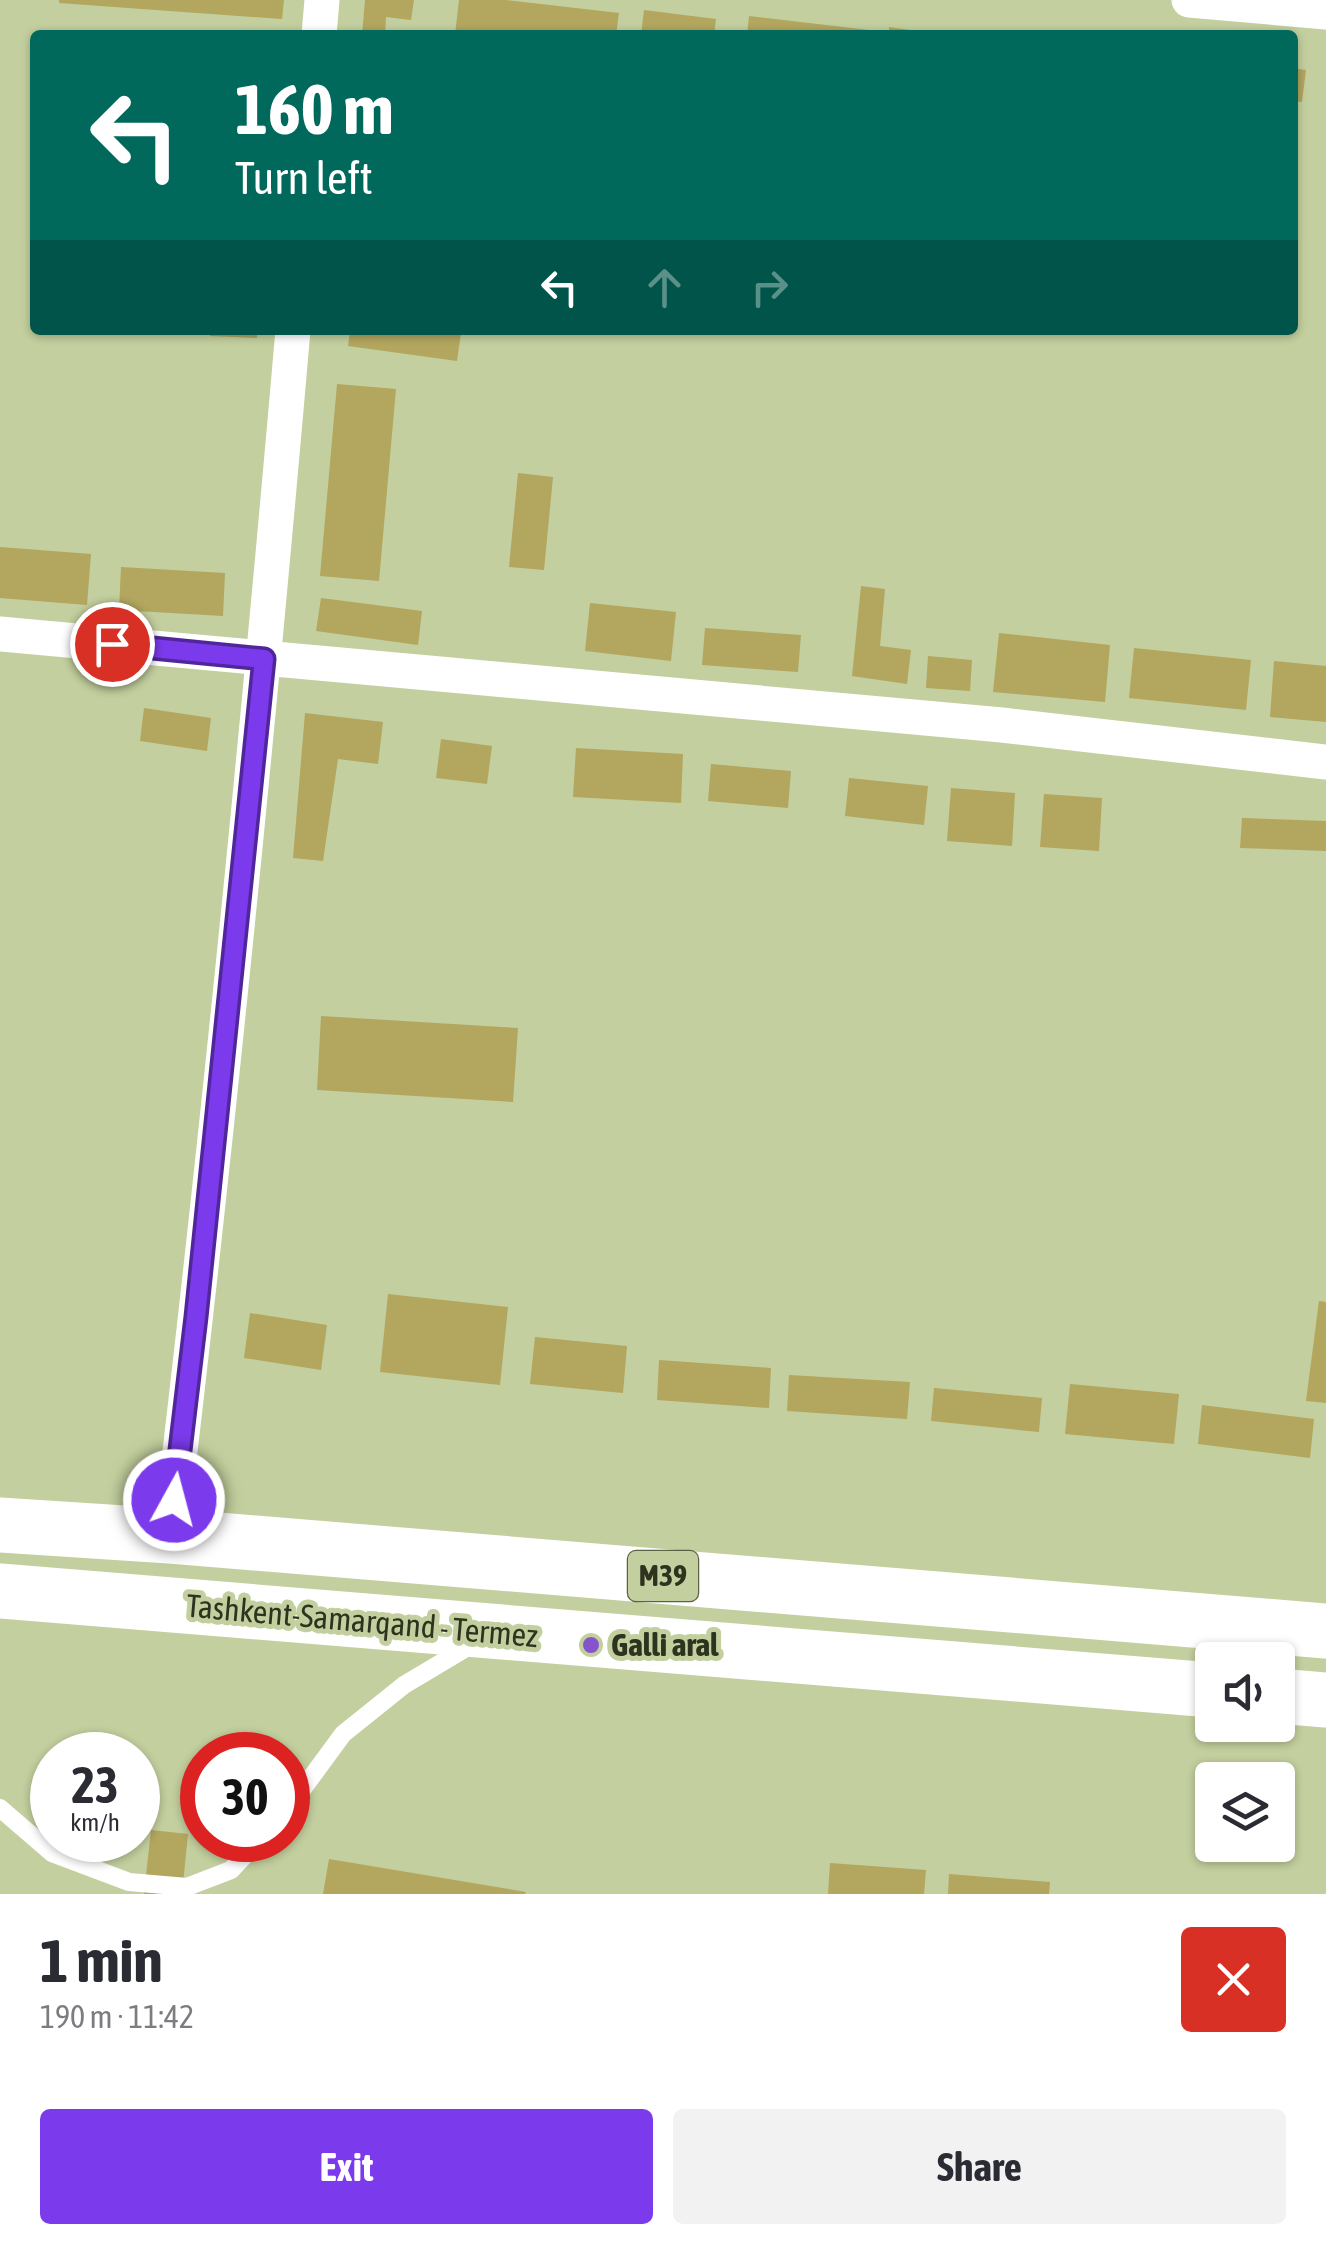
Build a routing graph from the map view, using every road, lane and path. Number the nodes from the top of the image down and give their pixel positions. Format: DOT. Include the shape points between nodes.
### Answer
graph roads {
  1 [pos="322,0"];
  2 [pos="1189,0"];
  3 [pos="1326,12"];
  4 [pos="319,30"];
  5 [pos="293,335"];
  6 [pos="0,634"];
  7 [pos="264,659"];
  8 [pos="1326,762"];
  9 [pos="0,1525"];
  10 [pos="170,1536"];
  11 [pos="0,1591"];
  12 [pos="1083,1609"];
  13 [pos="1326,1630"];
  14 [pos="492,1633"];
  15 [pos="1083,1680"];
  16 [pos="1195,1689"];
  17 [pos="1295,1697"];
  18 [pos="1326,1700"];
  19 [pos="310,1779"];
  20 [pos="0,1808"];
  21 [pos="239,1862"];
  1 -- 4 [label="street"];
  2 -- 3 [label="street"];
  5 -- 7 [label="street"];
  6 -- 7 [label="street"];
  7 -- 8 [label="street"];
  7 -- 10 [label="street"];
  9 -- 10 [label="highway, M39"];
  10 -- 12 [label="highway, M39"];
  11 -- 14 [label="highway, Tashkent-Samarqand - Termez / M39"];
  12 -- 13 [label="highway, M39"];
  12 -- 15 [label="highway" via="1100,1654"];
  14 -- 15 [label="highway, Tashkent-Samarqand - Termez / M39"];
  14 -- 19 [label="lane" via="404,1685 343,1734"];
  15 -- 16 [label="highway, Tashkent-Samarqand - Termez / M39"];
  17 -- 18 [label="highway"];
  20 -- 21 [label="lane" via="52,1853 130,1882 188,1888"];
}
